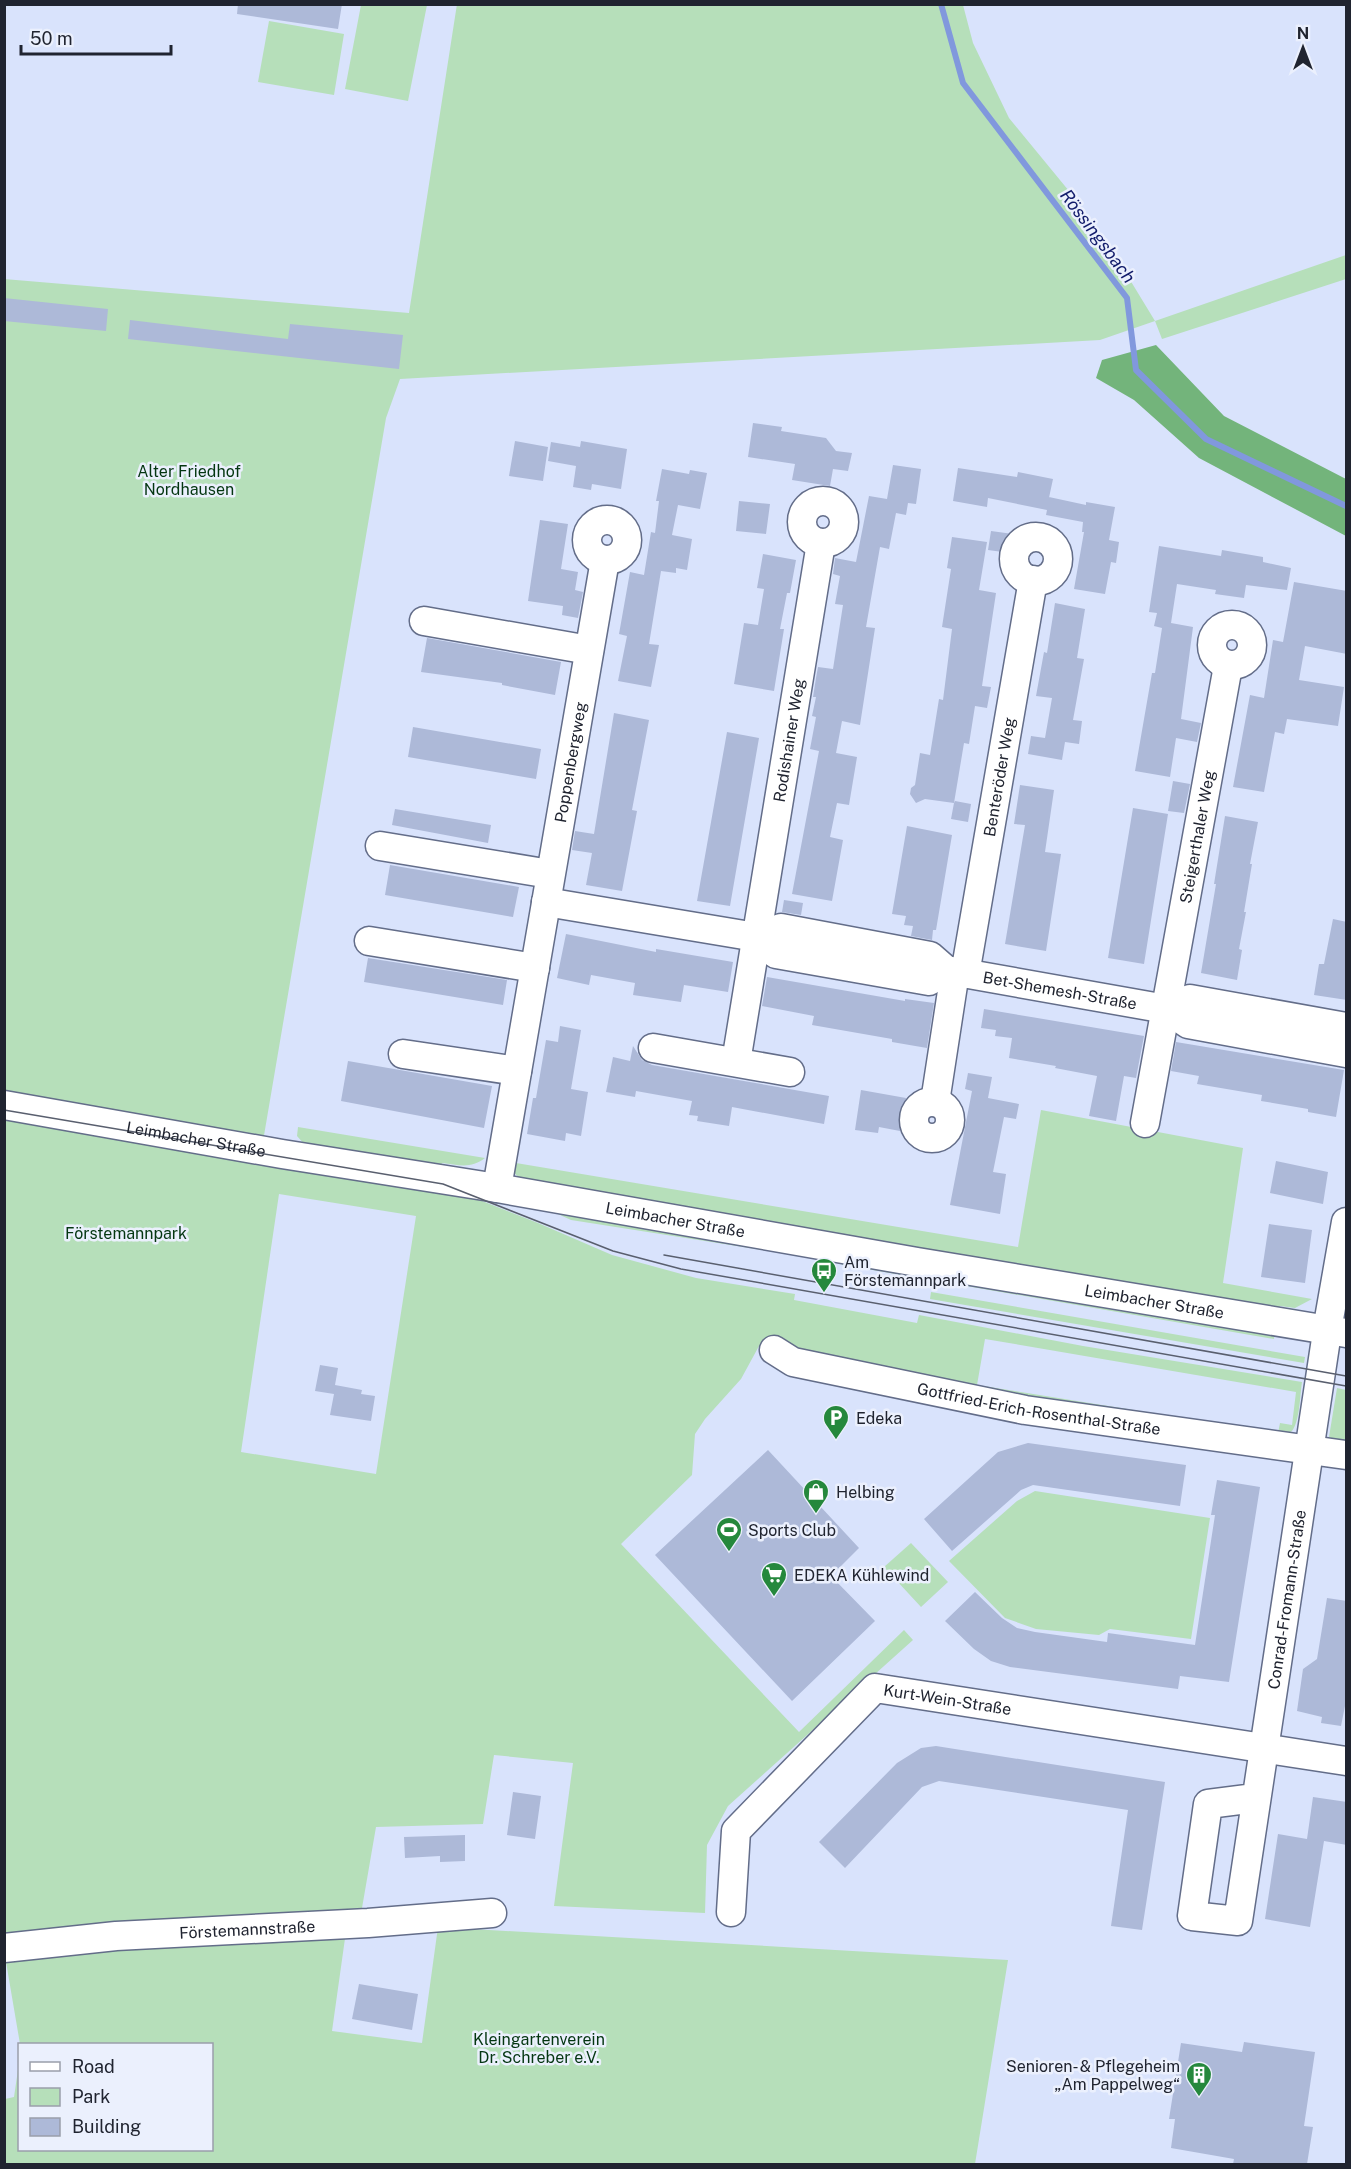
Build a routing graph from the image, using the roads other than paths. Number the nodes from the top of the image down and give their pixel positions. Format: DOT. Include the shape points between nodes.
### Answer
graph roads {
  1 [pos="821,543"];
  2 [pos="605,560"];
  3 [pos="1033,580"];
  4 [pos="424,621"];
  5 [pos="589,650"];
  6 [pos="1227,666"];
  7 [pos="380,846"];
  8 [pos="548,888"];
  9 [pos="756,937"];
  10 [pos="369,941"];
  11 [pos="535,968"];
  12 [pos="955,972"];
  13 [pos="1166,1009"];
  14 [pos="1347,1027"];
  15 [pos="653,1048"];
  16 [pos="1347,1053"];
  17 [pos="403,1054"];
  18 [pos="736,1062"];
  19 [pos="517,1071"];
  20 [pos="790,1072"];
  21 [pos="935,1102"];
  22 [pos="4,1105"];
  23 [pos="1145,1123"];
  24 [pos="497,1188"];
  25 [pos="1347,1222"];
  26 [pos="1337,1331"];
  27 [pos="774,1350"];
  28 [pos="1310,1451"];
  29 [pos="1347,1455"];
  30 [pos="1263,1749"];
  31 [pos="1347,1761"];
  32 [pos="1255,1798"];
  33 [pos="731,1912"];
  34 [pos="492,1913"];
  35 [pos="4,1948"];
  1 -- 9 [label="street, Rodishainer Weg"];
  2 -- 5 [label="street, Poppenbergweg"];
  3 -- 12 [label="street, Benteröder Weg"];
  4 -- 5 [label="street"];
  5 -- 8 [label="street, Poppenbergweg"];
  6 -- 13 [label="street, Steigerthaler Weg"];
  7 -- 8 [label="street"];
  8 -- 9 [label="street, Bet-Shemesh-Straße"];
  8 -- 11 [label="street, Poppenbergweg"];
  9 -- 12 [label="street, Bet-Shemesh-Straße" via="782,928 930,956"];
  9 -- 18 [label="street"];
  10 -- 11 [label="street"];
  11 -- 19 [label="street, Poppenbergweg"];
  12 -- 13 [label="street, Bet-Shemesh-Straße"];
  12 -- 21 [label="street"];
  13 -- 14 [label="street, Bet-Shemesh-Straße" via="1190,999"];
  13 -- 16 [label="street, Bet-Shemesh-Straße" via="1188,1024"];
  13 -- 23 [label="street"];
  15 -- 18 [label="street"];
  17 -- 19 [label="street"];
  18 -- 20 [label="street"];
  19 -- 24 [label="street, Poppenbergweg"];
  22 -- 24 [label="street, Leimbacher Straße"];
  24 -- 26 [label="street, Leimbacher Straße"];
  25 -- 26 [label="street, Conrad-Fromann-Straße"];
  26 -- 28 [label="street, Conrad-Fromann-Straße"];
  27 -- 28 [label="street, Gottfried-Erich-Rosenthal-Straße" via="793,1362 1025,1410"];
  28 -- 29 [label="street"];
  28 -- 30 [label="street, Conrad-Fromann-Straße"];
  30 -- 31 [label="street"];
  30 -- 32 [label="street, Conrad-Fromann-Straße"];
  30 -- 33 [label="street, Kurt-Wein-Straße" via="875,1688 736,1831"];
  34 -- 35 [label="street, Förstemannstraße" via="116,1936"];
}
